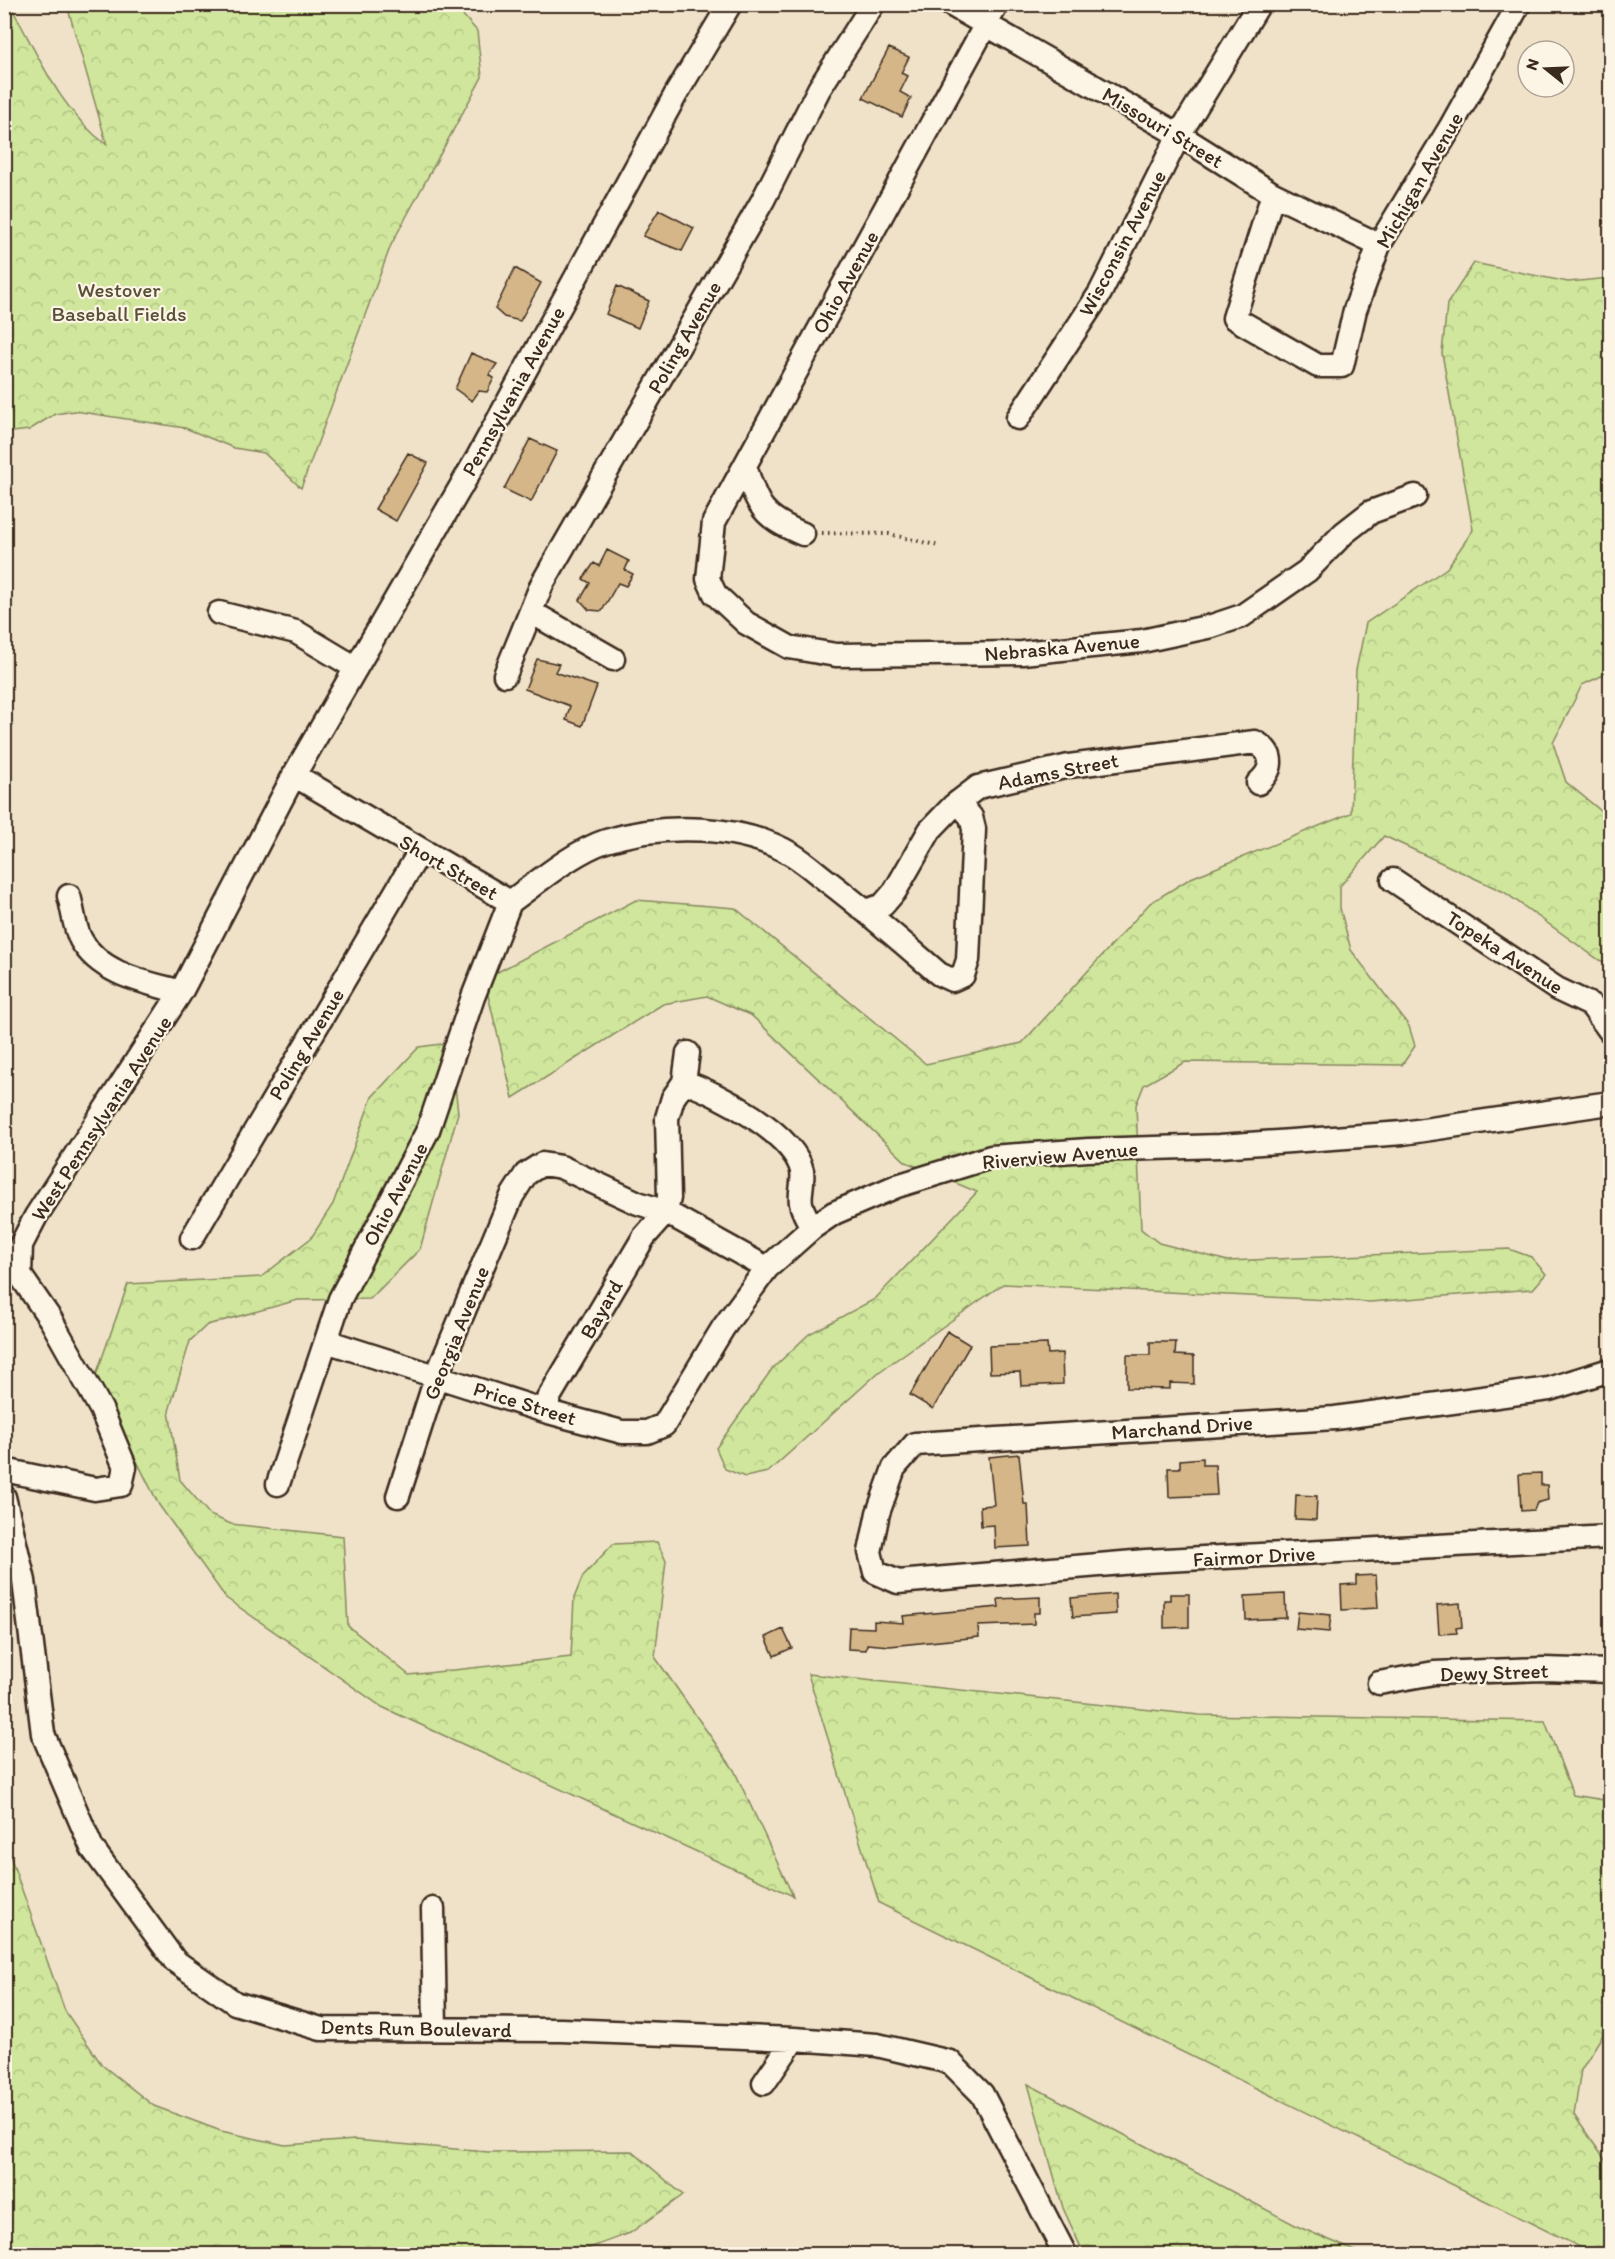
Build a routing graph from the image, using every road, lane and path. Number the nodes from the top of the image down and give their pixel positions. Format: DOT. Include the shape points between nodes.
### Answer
graph roads {
  1 [pos="730,4"];
  2 [pos="873,4"];
  3 [pos="950,4"];
  4 [pos="1259,4"];
  5 [pos="1519,4"];
  6 [pos="992,14"];
  7 [pos="1179,135"];
  8 [pos="1273,194"];
  9 [pos="1379,244"];
  10 [pos="1018,418"];
  11 [pos="745,466"];
  12 [pos="1415,496"];
  13 [pos="803,534"];
  14 [pos="939,546"];
  15 [pos="708,565"];
  16 [pos="531,612"];
  17 [pos="219,613"];
  18 [pos="613,659"];
  19 [pos="356,668"];
  20 [pos="505,675"];
  21 [pos="294,775"];
  22 [pos="1258,783"];
  23 [pos="958,802"];
  24 [pos="420,850"];
  25 [pos="1393,880"];
  26 [pos="69,896"];
  27 [pos="510,902"];
  28 [pos="866,910"];
  29 [pos="181,992"];
  30 [pos="1611,1030"];
  31 [pos="688,1053"];
  32 [pos="684,1082"];
  33 [pos="1611,1103"];
  34 [pos="666,1212"];
  35 [pos="812,1228"];
  36 [pos="192,1238"];
  37 [pos="767,1268"];
  38 [pos="326,1341"];
  39 [pos="1611,1370"];
  40 [pos="437,1376"];
  41 [pos="548,1412"];
  42 [pos="622,1432"];
  43 [pos="4,1470"];
  44 [pos="278,1484"];
  45 [pos="398,1496"];
  46 [pos="4,1497"];
  47 [pos="1611,1537"];
  48 [pos="898,1582"];
  49 [pos="14,1583"];
  50 [pos="1611,1671"];
  51 [pos="1379,1683"];
  52 [pos="433,1909"];
  53 [pos="435,2029"];
  54 [pos="794,2039"];
  55 [pos="764,2083"];
  56 [pos="1065,2254"];
  1 -- 19 [label="street, Pennsylvania Avenue" via="670,104 478,457"];
  2 -- 16 [label="street, Poling Avenue" via="819,89 763,201 542,584"];
  3 -- 6 [label="street, Missouri Street"];
  4 -- 7 [label="street, Wisconsin Avenue"];
  5 -- 9 [label="street, Michigan Avenue"];
  6 -- 7 [label="street, Missouri Street"];
  6 -- 11 [label="street, Ohio Avenue"];
  7 -- 8 [label="street, Missouri Street"];
  7 -- 10 [label="street, Wisconsin Avenue" via="1100,293"];
  8 -- 9 [label="street, Missouri Street"];
  8 -- 9 [label="street, Michigan Avenue" via="1234,318 1318,366 1342,366 1355,310"];
  11 -- 13 [label="street" via="756,500 775,522"];
  11 -- 15 [label="street, Ohio Avenue" via="714,522"];
  12 -- 15 [label="street, Nebraska Avenue" via="1371,512 1307,571 1242,616 1142,641 1033,652 836,656 789,647 746,623 715,594 708,579"];
  13 -- 14 [label="path" via="889,534"];
  16 -- 18 [label="street"];
  16 -- 20 [label="street, Poling Avenue"];
  17 -- 19 [label="street" via="296,632"];
  19 -- 21 [label="street, Pennsylvania Avenue"];
  21 -- 24 [label="street, Short Street"];
  21 -- 29 [label="street, West Pennsylvania Avenue"];
  22 -- 23 [label="street, Adams Street" via="1270,768 1271,757 1265,747 1255,742 1069,766 978,787"];
  23 -- 28 [label="street, Adams Street" via="930,830 895,891 883,905"];
  23 -- 28 [label="street, Short Street" via="974,829 968,960 963,975 952,980 939,974"];
  24 -- 27 [label="street, Short Street"];
  24 -- 36 [label="street, Poling Avenue"];
  25 -- 30 [label="street, Topeka Avenue" via="1557,989 1591,1005"];
  26 -- 29 [label="street" via="80,939 94,957 115,971"];
  27 -- 28 [label="street, Short Street" via="605,841 651,832 695,830 728,833 793,855"];
  27 -- 38 [label="street, Ohio Avenue" via="428,1130 340,1299"];
  29 -- 43 [label="street, West Pennsylvania Avenue" via="21,1245 20,1275 51,1320 101,1409 125,1467 121,1485 96,1489"];
  31 -- 32 [label="street"];
  32 -- 34 [label="street" via="673,1098 667,1118"];
  32 -- 35 [label="street" via="709,1090 763,1124 795,1154 802,1170 801,1204"];
  33 -- 35 [label="street, Riverview Avenue" via="1403,1133 991,1157 897,1186"];
  34 -- 37 [label="street"];
  34 -- 40 [label="street, Georgia Avenue" via="561,1167 542,1164 526,1174 512,1196"];
  34 -- 41 [label="street, Bayard" via="644,1237 600,1309 548,1399"];
  35 -- 37 [label="street, Riverview Avenue"];
  37 -- 42 [label="street, Riverview Avenue" via="723,1328 664,1425 647,1432"];
  38 -- 40 [label="street, Price Street"];
  38 -- 44 [label="street, Ohio Avenue"];
  39 -- 48 [label="street, Marchand Drive" via="1549,1389 1335,1418 915,1444 894,1468 878,1513 870,1552 875,1572"];
  40 -- 41 [label="street, Price Street"];
  40 -- 45 [label="street, Georgia Avenue"];
  41 -- 42 [label="street, Price Street"];
  46 -- 49 [label="street, Dents Run Boulevard"];
  47 -- 48 [label="street, Fairmor Drive" via="1146,1561"];
  49 -- 53 [label="street, Dents Run Boulevard" via="43,1734 92,1848 175,1961 235,2003 321,2029"];
  50 -- 51 [label="street, Dewy Street" via="1434,1673"];
  52 -- 53 [label="street"];
  53 -- 54 [label="street, Dents Run Boulevard"];
  54 -- 55 [label="street"];
  54 -- 56 [label="street, Dents Run Boulevard" via="876,2045 950,2062 982,2094"];
}
